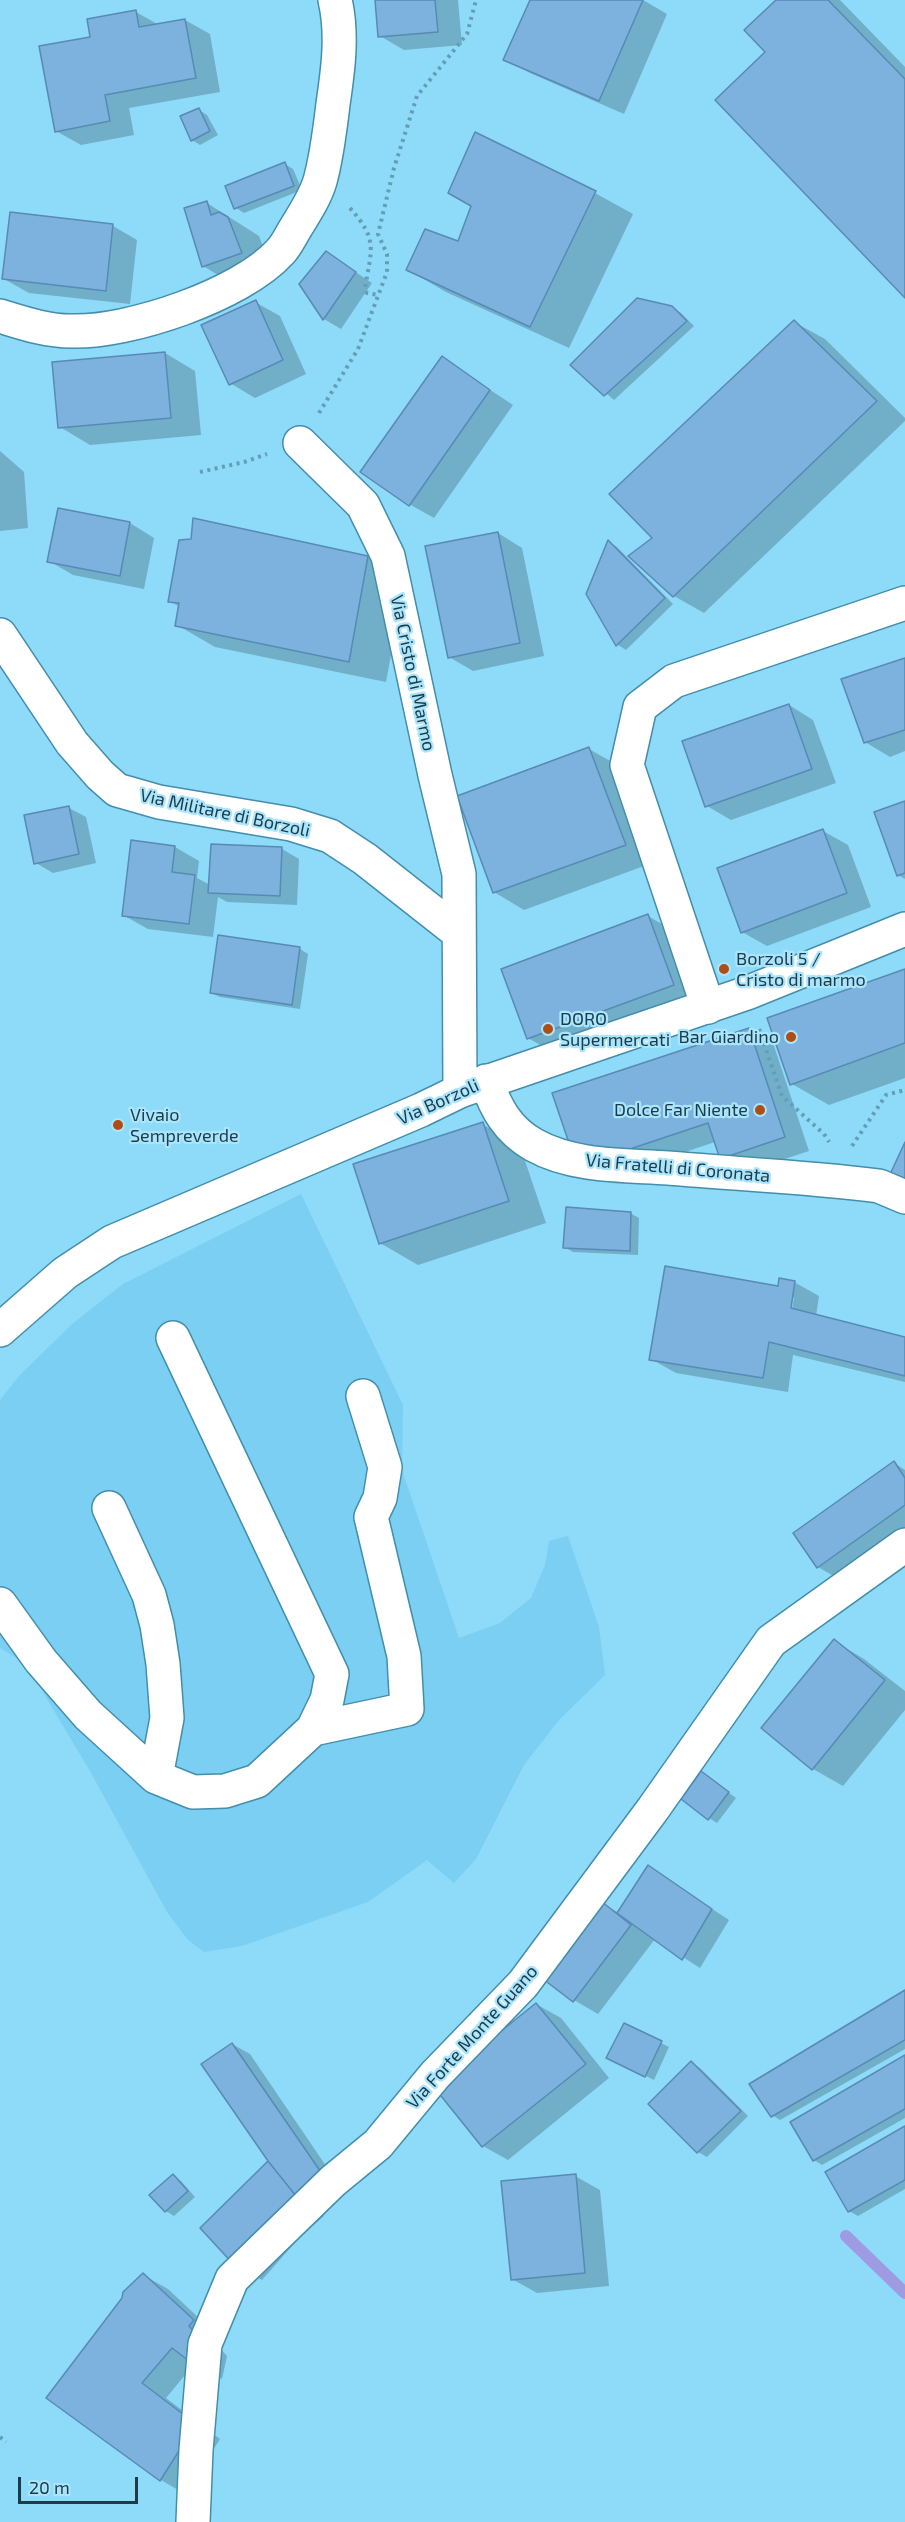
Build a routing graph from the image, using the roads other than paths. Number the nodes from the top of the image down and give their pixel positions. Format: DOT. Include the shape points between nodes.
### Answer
graph roads {
  1 [pos="335,0"];
  2 [pos="0,316"];
  3 [pos="300,443"];
  4 [pos="905,603"];
  5 [pos="0,635"];
  6 [pos="905,929"];
  7 [pos="459,933"];
  8 [pos="708,1007"];
  9 [pos="473,1086"];
  10 [pos="905,1197"];
  11 [pos="0,1330"];
  12 [pos="173,1338"];
  13 [pos="363,1396"];
  14 [pos="109,1508"];
  15 [pos="905,1545"];
  16 [pos="0,1604"];
  17 [pos="313,1729"];
  18 [pos="156,1777"];
  19 [pos="193,2522"];
  1 -- 2 [label="street" via="339,63 320,182 282,251 261,271 187,307 117,327 48,330"];
  3 -- 7 [label="street, Via Cristo di Marmo" via="363,505 388,556 459,874"];
  4 -- 8 [label="street" via="674,681 640,706 627,765"];
  5 -- 7 [label="street, Via Militare di Borzoli" via="72,743 117,790 159,802 291,824 330,836"];
  6 -- 8 [label="street, Via Borzoli"];
  7 -- 9 [label="street, Via Cristo di Marmo"];
  8 -- 9 [label="street, Via Borzoli"];
  9 -- 10 [label="street, Via Fratelli di Coronata" via="510,1128 547,1151 596,1163 842,1171"];
  9 -- 11 [label="street, Via Borzoli" via="112,1242 65,1273"];
  12 -- 17 [label="street" via="332,1674 327,1700"];
  13 -- 17 [label="street" via="385,1467 380,1498 371,1517 404,1656 406,1709"];
  14 -- 18 [label="street" via="149,1595 158,1625 167,1718"];
  15 -- 19 [label="street, Via Forte Monte Guano" via="771,1641 523,1984 435,2075 378,2144 333,2181 232,2279 205,2344"];
  16 -- 18 [label="street" via="41,1661 88,1715"];
  17 -- 18 [label="street" via="257,1781 225,1791 193,1792"];
}
